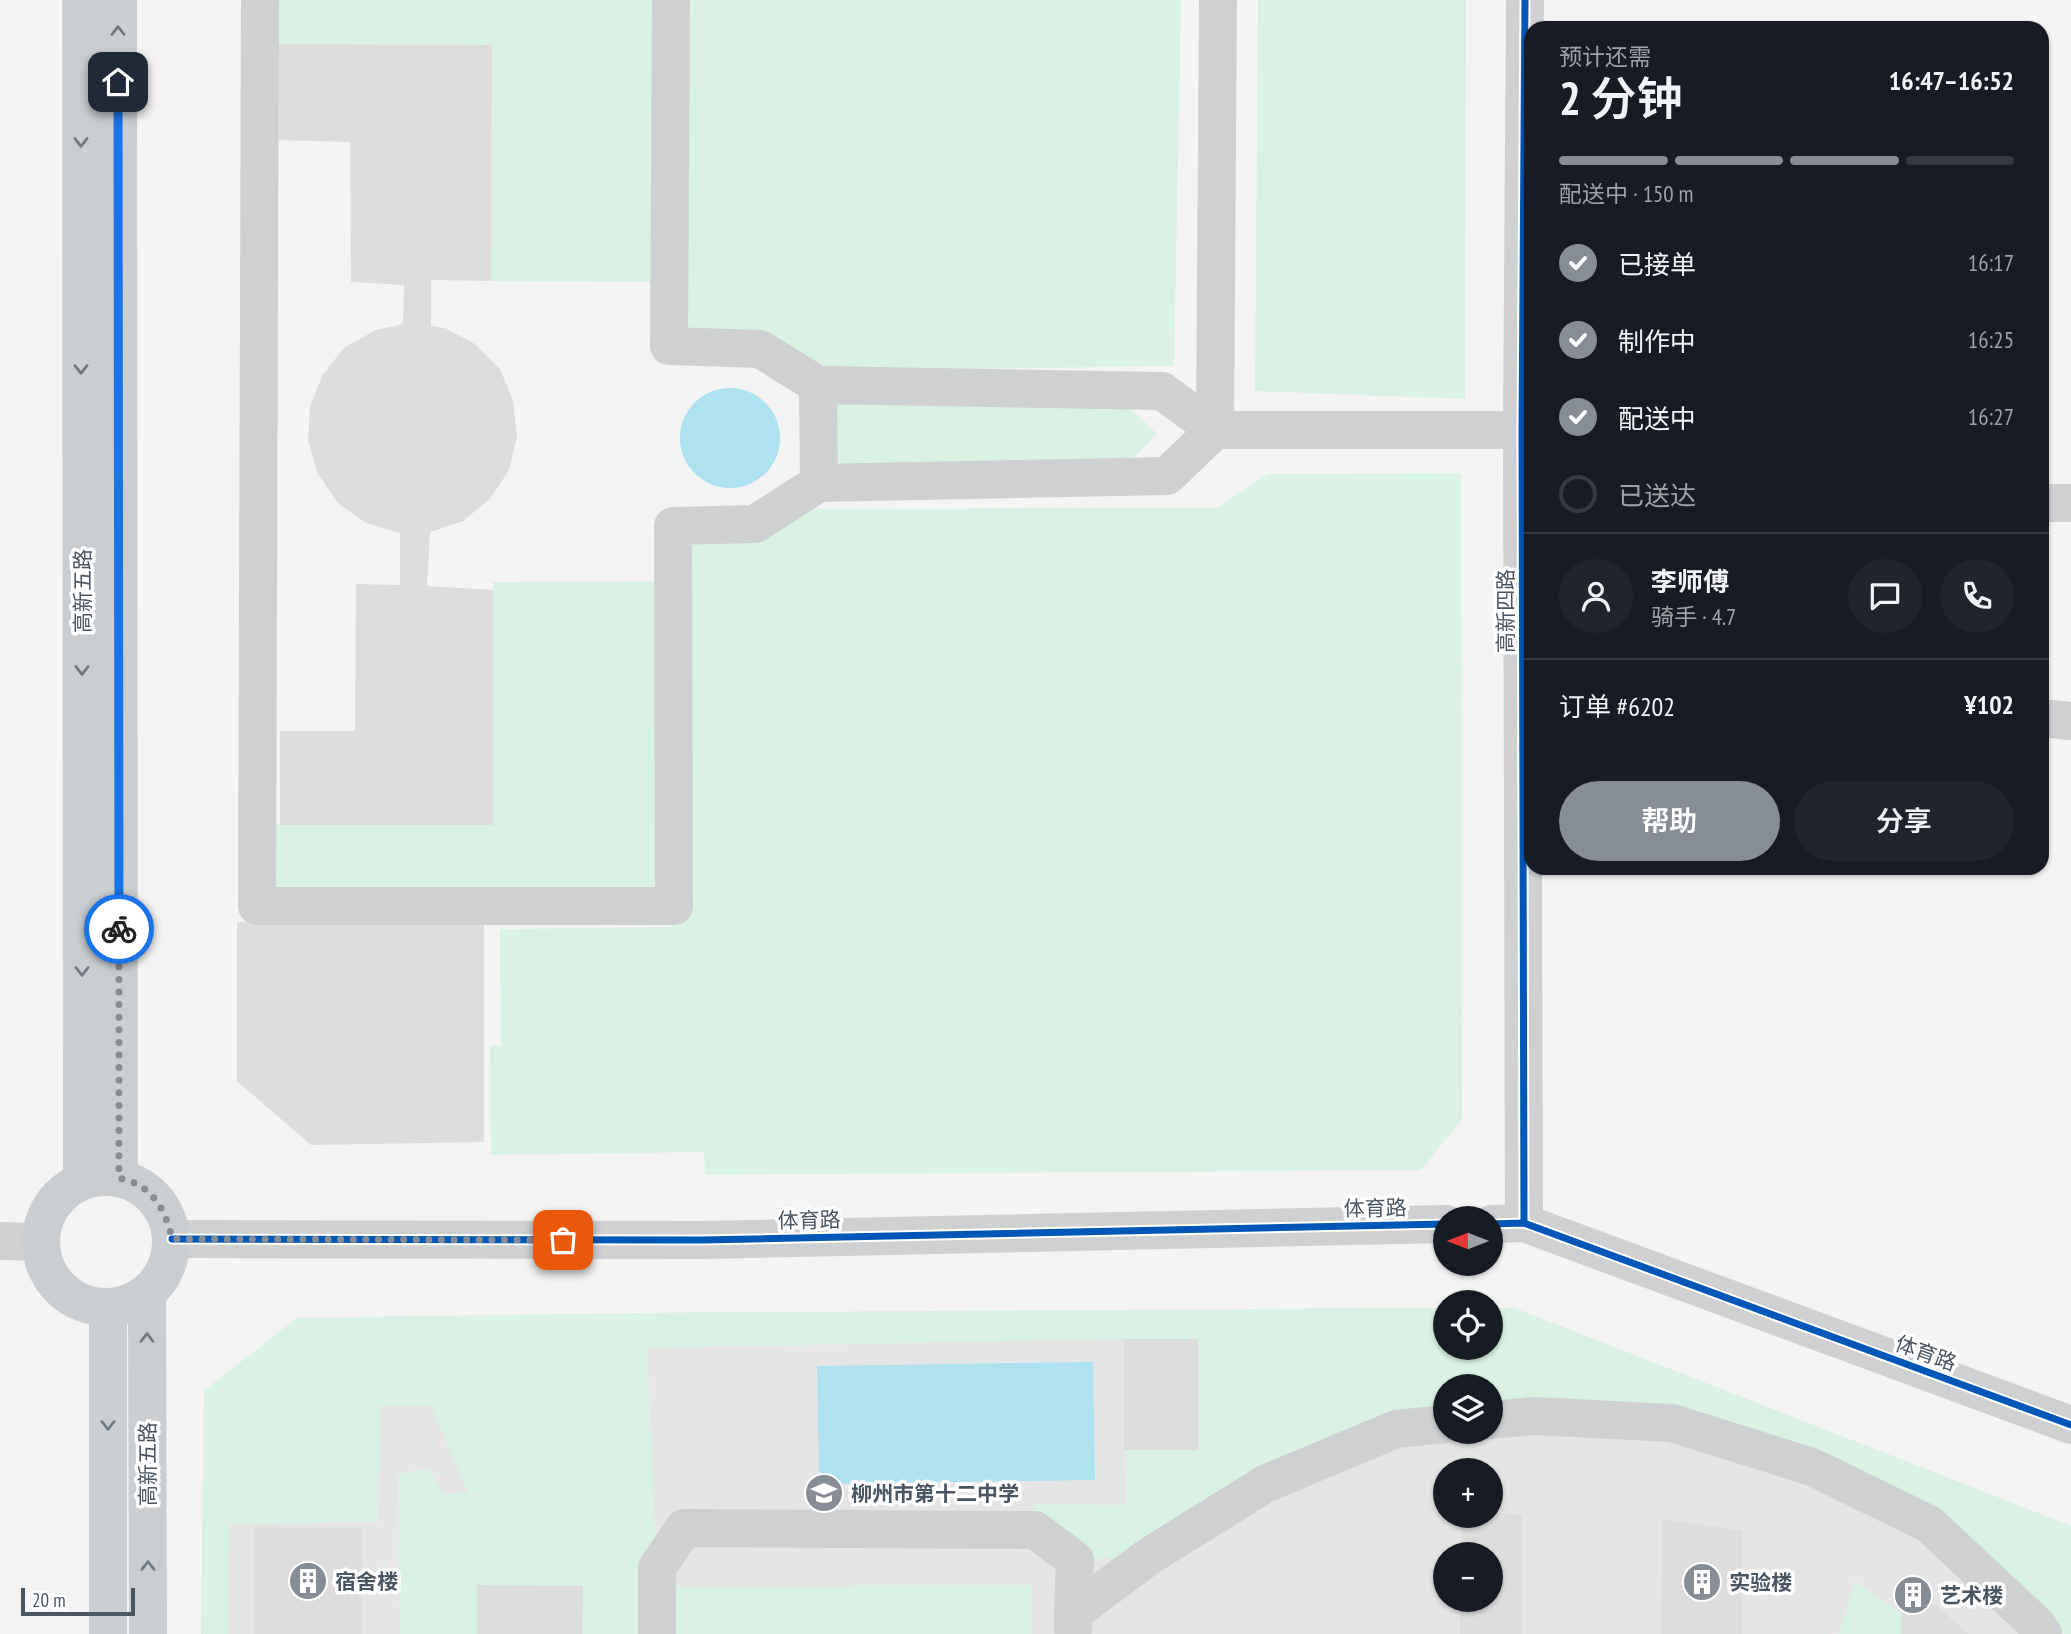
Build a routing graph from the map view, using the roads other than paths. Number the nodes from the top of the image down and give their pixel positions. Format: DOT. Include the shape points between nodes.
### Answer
graph roads {
  1 [pos="81,0"];
  2 [pos="118,0"];
  3 [pos="260,0"];
  4 [pos="671,0"];
  5 [pos="1218,0"];
  6 [pos="1525,0"];
  7 [pos="1525,21"];
  8 [pos="1524,143"];
  9 [pos="818,385"];
  10 [pos="1215,430"];
  11 [pos="1522,430"];
  12 [pos="1524,463"];
  13 [pos="819,483"];
  14 [pos="2049,503"];
  15 [pos="2071,503"];
  16 [pos="1524,625"];
  17 [pos="2049,719"];
  18 [pos="2071,721"];
  19 [pos="101,1179"];
  20 [pos="1508,1223"];
  21 [pos="1433,1224"];
  22 [pos="172,1239"];
  23 [pos="0,1241"];
  24 [pos="41,1242"];
  25 [pos="147,1294"];
  26 [pos="108,1308"];
  27 [pos="1503,1419"];
  28 [pos="1433,1425"];
  29 [pos="2071,1425"];
  30 [pos="1073,1623"];
  31 [pos="108,1634"];
  32 [pos="148,1634"];
  33 [pos="657,1634"];
  34 [pos="2043,1634"];
  1 -- 19 [label="main road, 高新五路, one-way"];
  19 -- 2 [label="main road, 高新五路, one-way"];
  3 -- 13 [label="street" via="257,906 674,906 673,526 755,524"];
  4 -- 9 [label="street" via="669,346 760,349"];
  5 -- 10 [label="street"];
  6 -- 7 [label="street, 高新四路"];
  8 -- 11 [label="street, 高新四路"];
  9 -- 10 [label="street" via="1162,391"];
  9 -- 13 [label="street"];
  10 -- 11 [label="street"];
  10 -- 13 [label="street" via="1167,476"];
  11 -- 12 [label="street, 高新四路"];
  14 -- 15 [label="street"];
  16 -- 20 [label="street, 高新四路"];
  17 -- 18 [label="street"];
  19 -- 22 [label="main road" via="128,1179 145,1189 159,1202"];
  19 -- 24 [label="main road" via="61,1194 43,1224"];
  20 -- 29 [label="street, 体育路"];
  21 -- 22 [label="street, 体育路" via="703,1240"];
  22 -- 25 [label="main road" via="162,1279"];
  23 -- 24 [label="street"];
  24 -- 26 [label="main road" via="43,1259 61,1289 83,1303"];
  25 -- 26 [label="main road"];
  32 -- 25 [label="main road, 高新五路, one-way"];
  26 -- 31 [label="main road, 高新五路, one-way"];
  27 -- 34 [label="street" via="1534,1416 1672,1423 1812,1467 1929,1524"];
  28 -- 30 [label="street" via="1396,1429 1265,1484 1148,1557"];
  30 -- 33 [label="street" via="1075,1560 1035,1530 684,1528 657,1568"];
}
